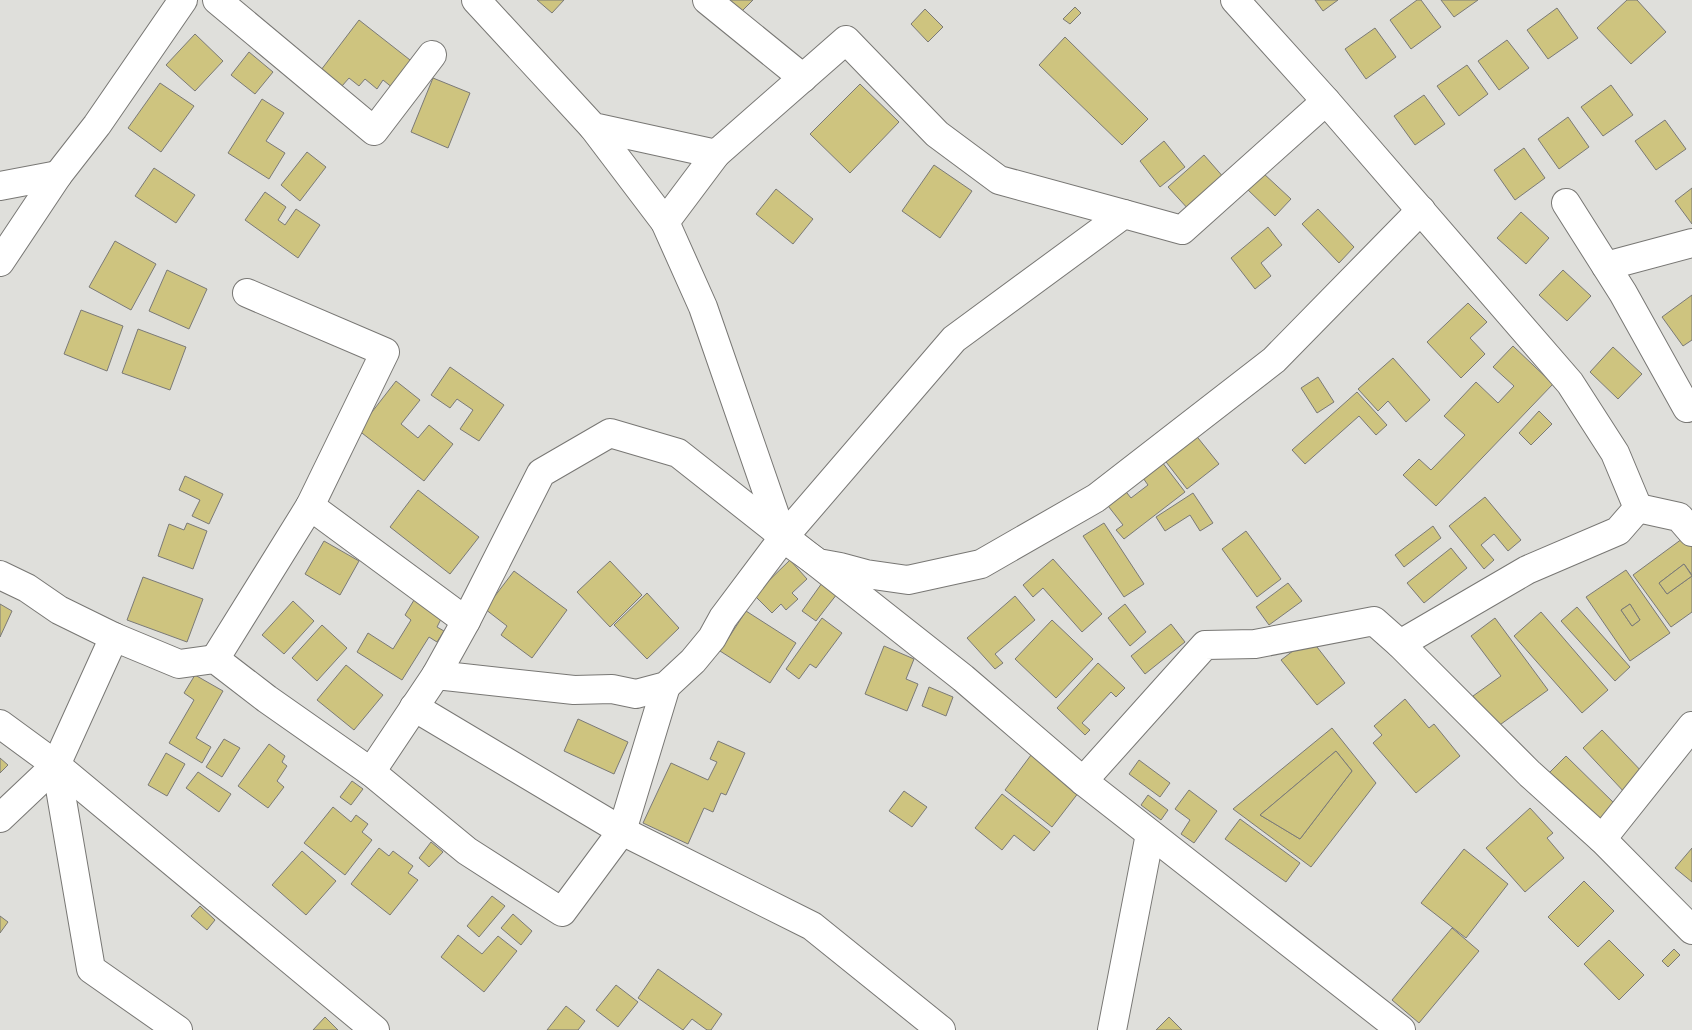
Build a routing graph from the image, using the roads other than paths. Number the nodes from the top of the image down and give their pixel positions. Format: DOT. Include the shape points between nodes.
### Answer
graph roads {
  1 [pos="183,0"];
  2 [pos="217,0"];
  3 [pos="476,0"];
  4 [pos="707,0"];
  5 [pos="1235,0"];
  6 [pos="432,55"];
  7 [pos="803,78"];
  8 [pos="1326,101"];
  9 [pos="594,127"];
  10 [pos="716,154"];
  11 [pos="58,175"];
  12 [pos="0,186"];
  13 [pos="1566,203"];
  14 [pos="1421,210"];
  15 [pos="1124,214"];
  16 [pos="665,222"];
  17 [pos="1692,243"];
  18 [pos="0,262"];
  19 [pos="1606,266"];
  20 [pos="248,293"];
  21 [pos="1690,411"];
  22 [pos="310,506"];
  23 [pos="1638,508"];
  24 [pos="1692,532"];
  25 [pos="783,538"];
  26 [pos="0,575"];
  27 [pos="466,621"];
  28 [pos="114,636"];
  29 [pos="1400,644"];
  30 [pos="214,659"];
  31 [pos="436,675"];
  32 [pos="666,686"];
  33 [pos="414,707"];
  34 [pos="0,724"];
  35 [pos="1692,726"];
  36 [pos="56,765"];
  37 [pos="371,772"];
  38 [pos="1083,781"];
  39 [pos="0,818"];
  40 [pos="622,831"];
  41 [pos="1150,834"];
  42 [pos="1602,839"];
  43 [pos="1692,930"];
  44 [pos="178,1030"];
  45 [pos="375,1030"];
  46 [pos="940,1030"];
  47 [pos="1112,1030"];
  48 [pos="1401,1030"];
  1 -- 11 [label="street" via="98,125"];
  2 -- 6 [label="street" via="374,131"];
  3 -- 9 [label="street"];
  4 -- 7 [label="street"];
  5 -- 8 [label="street"];
  7 -- 10 [label="street"];
  7 -- 15 [label="street" via="846,40 937,134 999,180"];
  8 -- 14 [label="street"];
  8 -- 15 [label="street" via="1182,230"];
  9 -- 10 [label="street"];
  9 -- 16 [label="street"];
  10 -- 16 [label="street"];
  11 -- 12 [label="street"];
  11 -- 18 [label="street"];
  13 -- 19 [label="street"];
  14 -- 23 [label="street" via="1570,383 1615,453"];
  14 -- 25 [label="street" via="1274,360 1096,498 981,564 908,580 818,563"];
  15 -- 25 [label="street" via="954,339"];
  16 -- 25 [label="street" via="703,307"];
  17 -- 19 [label="street"];
  19 -- 21 [label="street"];
  20 -- 22 [label="street" via="385,352"];
  22 -- 27 [label="street"];
  22 -- 30 [label="street"];
  23 -- 24 [label="street" via="1680,517"];
  23 -- 29 [label="street" via="1618,532 1527,570"];
  25 -- 27 [label="street" via="678,453 610,433 541,473"];
  25 -- 32 [label="street" via="723,618 712,638"];
  25 -- 38 [label="street" via="963,678"];
  26 -- 28 [label="street" via="27,588 59,610"];
  27 -- 31 [label="street"];
  28 -- 30 [label="street" via="179,664"];
  28 -- 36 [label="street"];
  29 -- 38 [label="street" via="1374,620 1255,644 1205,645"];
  29 -- 42 [label="street" via="1530,774"];
  30 -- 37 [label="street"];
  31 -- 32 [label="street" via="574,690 612,689 636,694"];
  31 -- 33 [label="street"];
  32 -- 40 [label="street"];
  33 -- 37 [label="street"];
  33 -- 40 [label="street"];
  34 -- 36 [label="street"];
  35 -- 42 [label="street"];
  36 -- 39 [label="street"];
  36 -- 44 [label="street" via="91,969"];
  36 -- 45 [label="street"];
  37 -- 40 [label="street" via="467,851 562,912"];
  38 -- 41 [label="street"];
  40 -- 46 [label="street" via="812,926"];
  41 -- 47 [label="street"];
  41 -- 48 [label="street"];
  42 -- 43 [label="street"];
}
